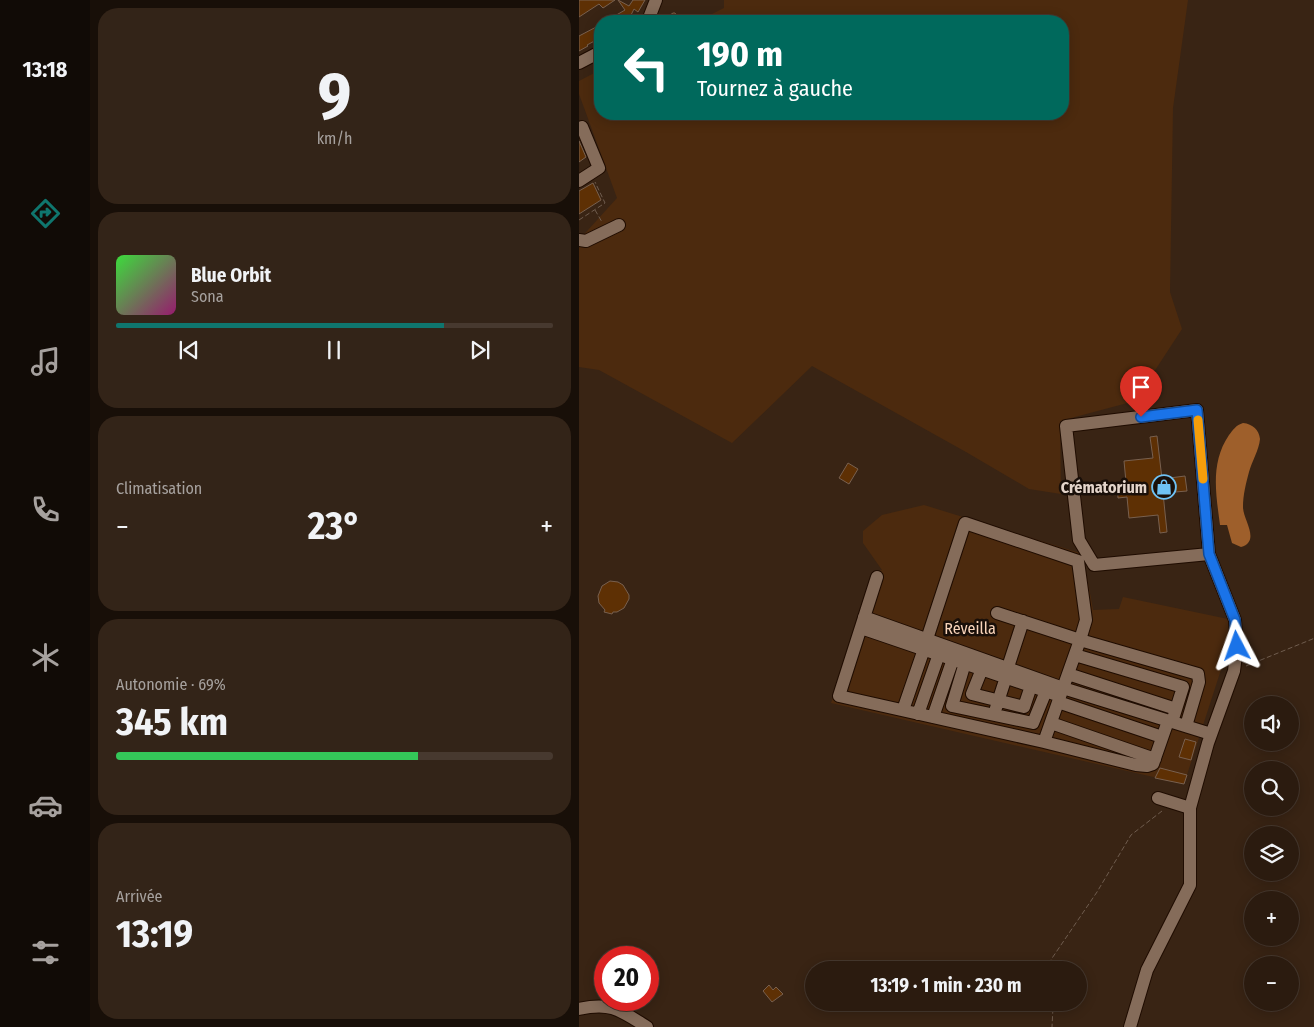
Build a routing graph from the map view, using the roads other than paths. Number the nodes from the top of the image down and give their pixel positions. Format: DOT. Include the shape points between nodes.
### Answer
graph roads {
  1 [pos="656,0"];
  2 [pos="649,15"];
  3 [pos="594,55"];
  4 [pos="579,62"];
  5 [pos="579,129"];
  6 [pos="579,181"];
  7 [pos="619,224"];
  8 [pos="579,240"];
  9 [pos="1209,554"];
  10 [pos="877,577"];
  11 [pos="997,613"];
  12 [pos="1023,621"];
  13 [pos="862,622"];
  14 [pos="1080,640"];
  15 [pos="926,644"];
  16 [pos="939,654"];
  17 [pos="1075,655"];
  18 [pos="959,661"];
  19 [pos="982,669"];
  20 [pos="1007,672"];
  21 [pos="1068,674"];
  22 [pos="1031,686"];
  23 [pos="1046,691"];
  24 [pos="1061,695"];
  25 [pos="998,701"];
  26 [pos="1176,709"];
  27 [pos="903,710"];
  28 [pos="918,714"];
  29 [pos="994,715"];
  30 [pos="933,717"];
  31 [pos="1170,721"];
  32 [pos="1051,723"];
  33 [pos="1186,726"];
  34 [pos="1211,734"];
  35 [pos="1162,737"];
  36 [pos="1044,742"];
  37 [pos="1155,759"];
  38 [pos="1158,798"];
  39 [pos="1190,808"];
  40 [pos="579,1009"];
  41 [pos="647,1027"];
  42 [pos="1130,1027"];
  1 -- 2 [label="street"];
  3 -- 4 [label="street"];
  5 -- 6 [label="street" via="581,127 599,168"];
  7 -- 8 [label="street" via="586,241"];
  9 -- 9 [label="street" via="1094,565 1079,540 1066,426 1197,410"];
  9 -- 34 [label="street" via="1235,620 1237,646 1234,671"];
  10 -- 13 [label="street"];
  11 -- 12 [label="street"];
  12 -- 14 [label="street"];
  12 -- 20 [label="street"];
  13 -- 15 [label="street"];
  13 -- 27 [label="street" via="839,696"];
  14 -- 15 [label="street" via="1086,620 1078,560 965,523"];
  14 -- 17 [label="street"];
  14 -- 33 [label="street" via="1198,674 1199,682"];
  15 -- 16 [label="street"];
  15 -- 20 [label="street"];
  15 -- 27 [label="street"];
  16 -- 18 [label="street"];
  16 -- 28 [label="street"];
  17 -- 21 [label="street"];
  17 -- 26 [label="street" via="1183,687"];
  18 -- 19 [label="street"];
  18 -- 29 [label="street" via="952,706"];
  18 -- 30 [label="street"];
  19 -- 20 [label="street"];
  19 -- 25 [label="street" via="972,694"];
  20 -- 22 [label="street"];
  20 -- 24 [label="street"];
  20 -- 25 [label="street"];
  21 -- 24 [label="street"];
  21 -- 26 [label="street"];
  22 -- 23 [label="street"];
  22 -- 25 [label="street" via="1024,707"];
  23 -- 24 [label="street"];
  23 -- 29 [label="street" via="1033,723"];
  24 -- 31 [label="street"];
  24 -- 32 [label="street"];
  24 -- 35 [label="street"];
  25 -- 29 [label="street"];
  26 -- 31 [label="street"];
  27 -- 28 [label="street"];
  28 -- 30 [label="street"];
  30 -- 36 [label="street"];
  31 -- 33 [label="street"];
  31 -- 35 [label="street"];
  32 -- 36 [label="street"];
  32 -- 37 [label="street"];
  33 -- 34 [label="street"];
  34 -- 39 [label="street"];
  35 -- 37 [label="street"];
  36 -- 37 [label="street" via="1136,765 1147,766"];
  38 -- 39 [label="street"];
  39 -- 42 [label="street" via="1190,885 1147,970"];
  40 -- 41 [label="street" via="608,1006"];
}
